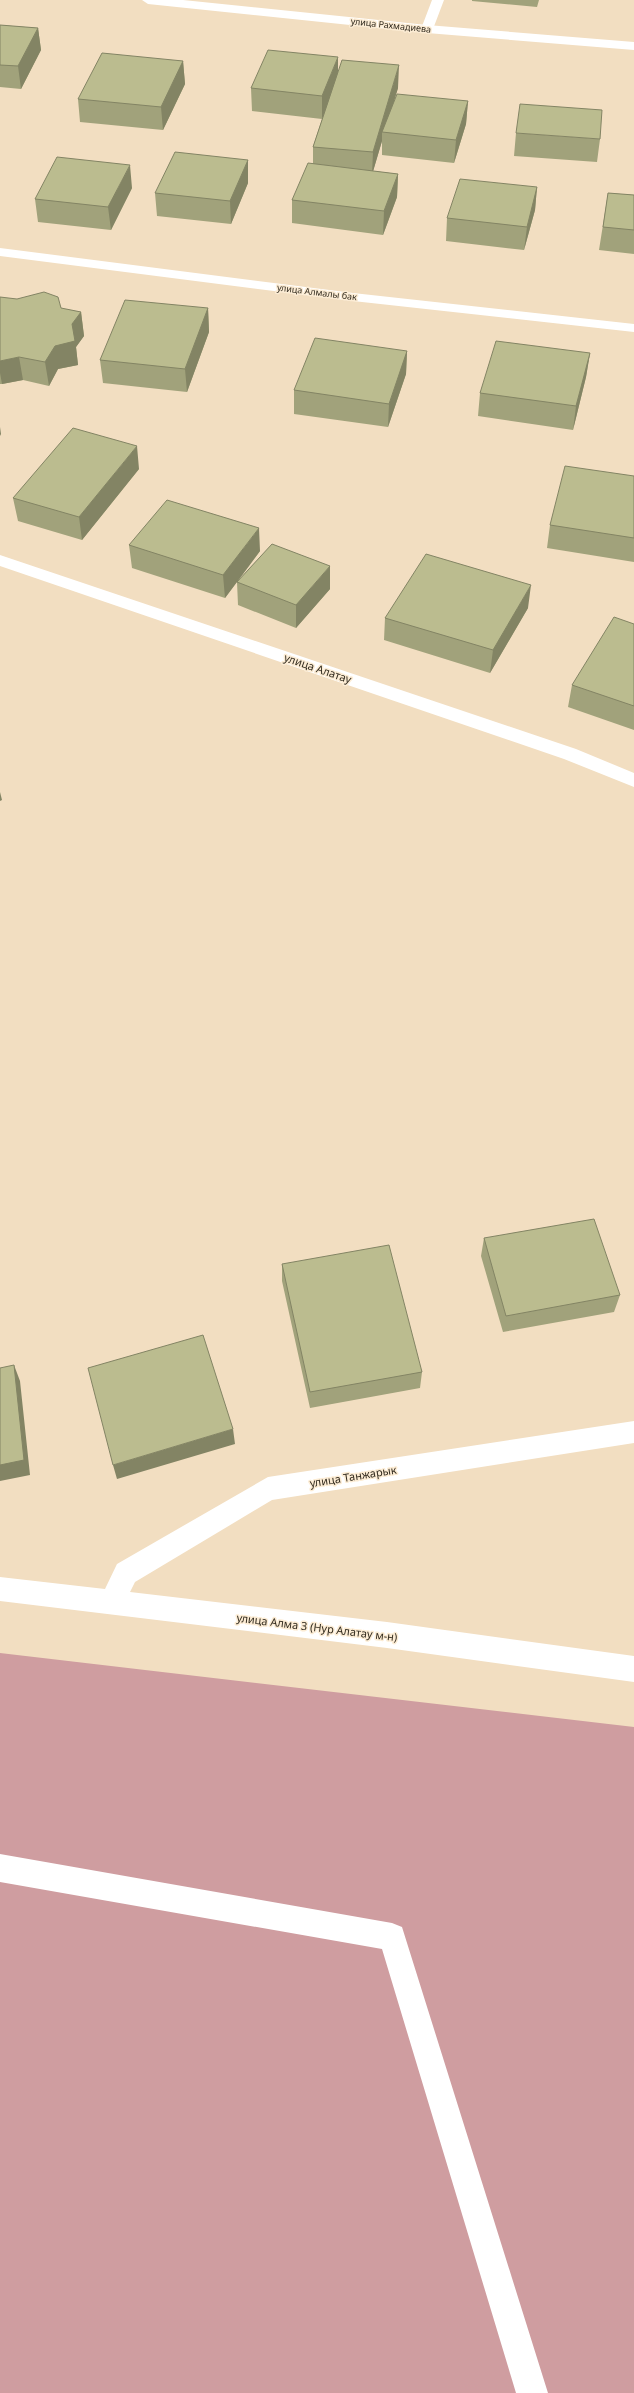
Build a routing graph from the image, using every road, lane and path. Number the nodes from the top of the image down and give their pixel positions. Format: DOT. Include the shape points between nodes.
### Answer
graph roads {
  1 [pos="148,0"];
  2 [pos="438,0"];
  3 [pos="190,2"];
  4 [pos="428,29"];
  5 [pos="634,46"];
  6 [pos="0,252"];
  7 [pos="634,328"];
  8 [pos="0,560"];
  9 [pos="634,780"];
  10 [pos="634,1432"];
  11 [pos="0,1589"];
  12 [pos="112,1603"];
  13 [pos="634,1669"];
  14 [pos="0,1868"];
  15 [pos="532,2393"];
  1 -- 3 [label="street, улица Рахмадиева"];
  2 -- 4 [label="street"];
  3 -- 4 [label="street, улица Рахмадиева"];
  4 -- 5 [label="street, улица Рахмадиева"];
  6 -- 7 [label="street, улица Алмалы бак" via="353,297"];
  8 -- 9 [label="street, улица Алатау" via="570,754"];
  10 -- 12 [label="street, улица Танжарык" via="268,1489 126,1573"];
  11 -- 12 [label="street, улица Алма 3 (Нур Алатау м-н)"];
  12 -- 13 [label="street, улица Алма 3 (Нур Алатау м-н)" via="387,1635"];
  14 -- 15 [label="street" via="392,1937"];
}
